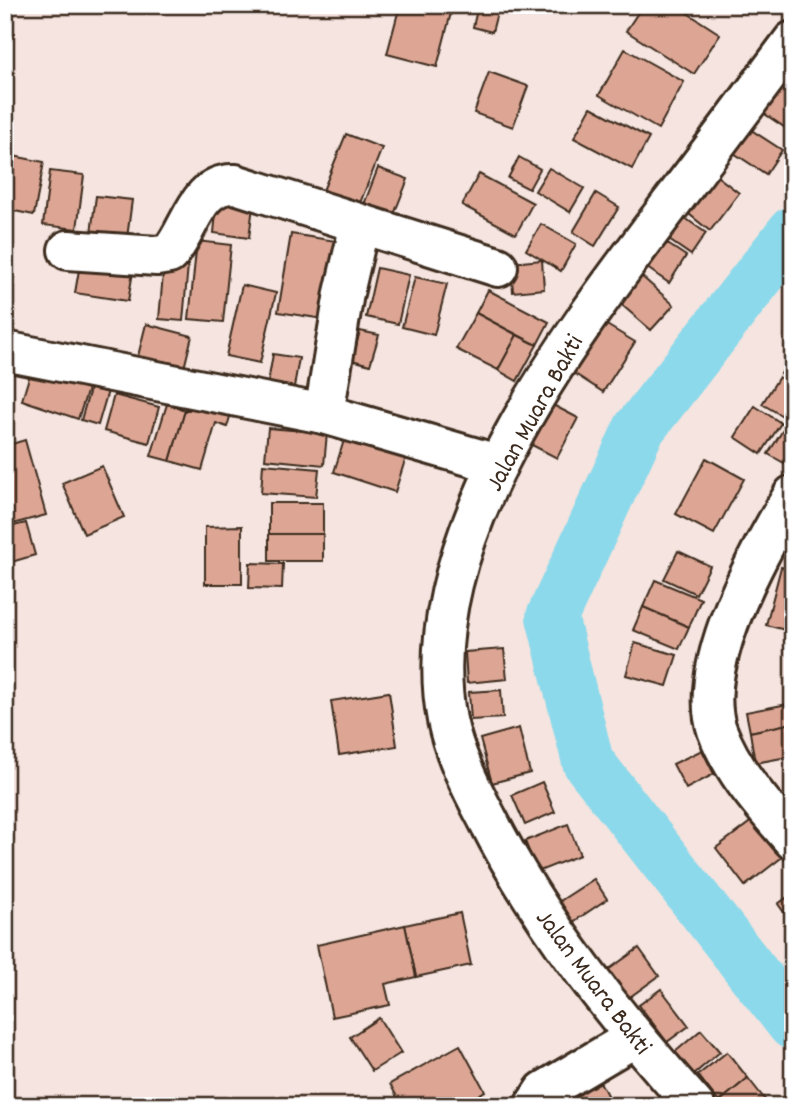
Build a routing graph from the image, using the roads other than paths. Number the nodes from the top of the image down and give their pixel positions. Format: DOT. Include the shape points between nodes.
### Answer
graph roads {
  1 [pos="793,41"];
  2 [pos="360,224"];
  3 [pos="68,250"];
  4 [pos="498,267"];
  5 [pos="5,351"];
  6 [pos="324,414"];
  7 [pos="497,464"];
  8 [pos="793,495"];
  9 [pos="793,840"];
  10 [pos="634,1038"];
  11 [pos="534,1106"];
  12 [pos="695,1106"];
  1 -- 7 [label="street, Jalan Muara Bakti" via="611,281"];
  2 -- 3 [label="street" via="221,183 207,192 169,254"];
  2 -- 4 [label="street"];
  2 -- 6 [label="street"];
  5 -- 6 [label="street"];
  6 -- 7 [label="street"];
  7 -- 10 [label="street, Jalan Muara Bakti" via="447,607 442,670 447,721 469,783 503,850"];
  8 -- 9 [label="street" via="736,604 721,642 714,682 716,726 728,757"];
  10 -- 11 [label="street" via="544,1091"];
  10 -- 12 [label="street, Jalan Muara Bakti"];
}
